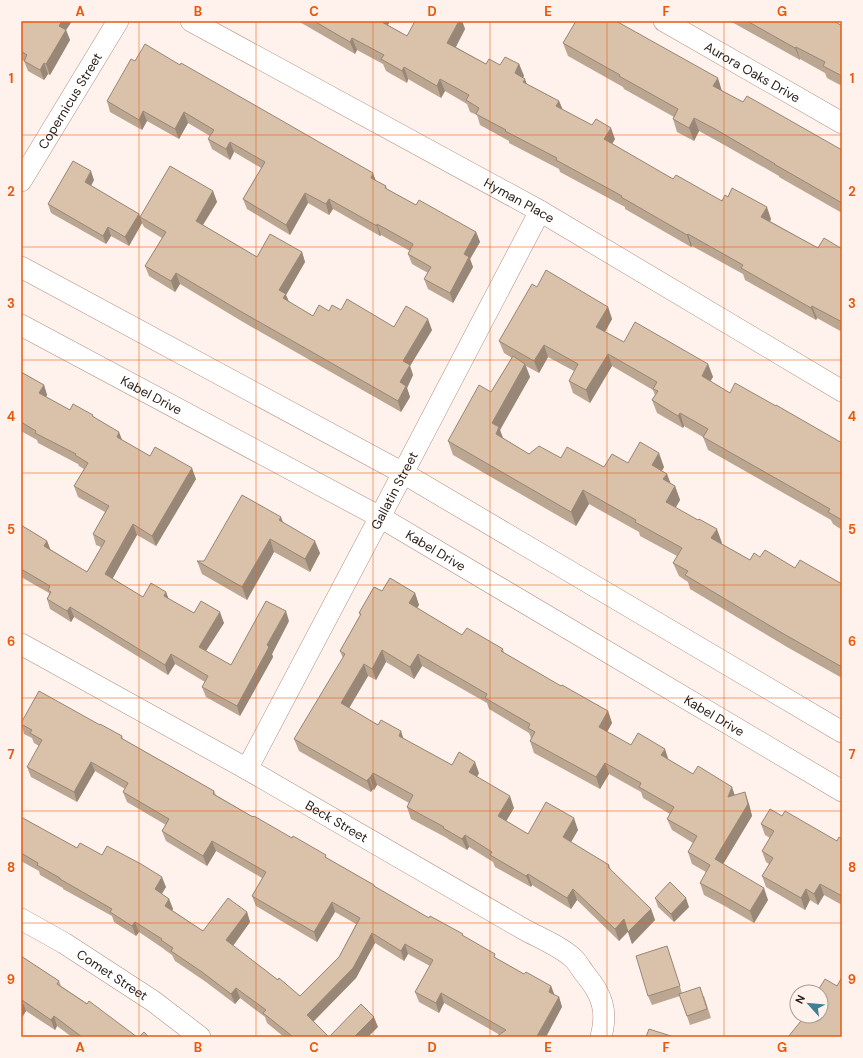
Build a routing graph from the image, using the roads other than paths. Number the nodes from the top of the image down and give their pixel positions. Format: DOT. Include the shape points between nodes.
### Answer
graph roads {
  1 [pos="118,21"];
  2 [pos="191,21"];
  3 [pos="664,21"];
  4 [pos="842,123"];
  5 [pos="21,181"];
  6 [pos="540,212"];
  7 [pos="21,267"];
  8 [pos="21,325"];
  9 [pos="842,391"];
  10 [pos="403,473"];
  11 [pos="380,517"];
  12 [pos="23,651"];
  13 [pos="842,732"];
  14 [pos="247,769"];
  15 [pos="842,791"];
  16 [pos="21,919"];
  17 [pos="200,1037"];
  18 [pos="601,1037"];
  1 -- 5 [label="street, Copernicus Street"];
  2 -- 6 [label="street, Hyman Place"];
  3 -- 4 [label="street, Aurora Oaks Drive"];
  6 -- 9 [label="street, Hyman Place"];
  6 -- 10 [label="street, Gallatin Street"];
  7 -- 10 [label="street"];
  8 -- 11 [label="street, Kabel Drive"];
  10 -- 11 [label="street, Gallatin Street"];
  10 -- 13 [label="street"];
  11 -- 14 [label="street, Gallatin Street"];
  11 -- 15 [label="street, Kabel Drive"];
  12 -- 14 [label="street, Beck Street"];
  14 -- 18 [label="street, Beck Street" via="573,958 600,997 604,1014"];
  16 -- 17 [label="street, Comet Street" via="64,943 153,1001"];
}
